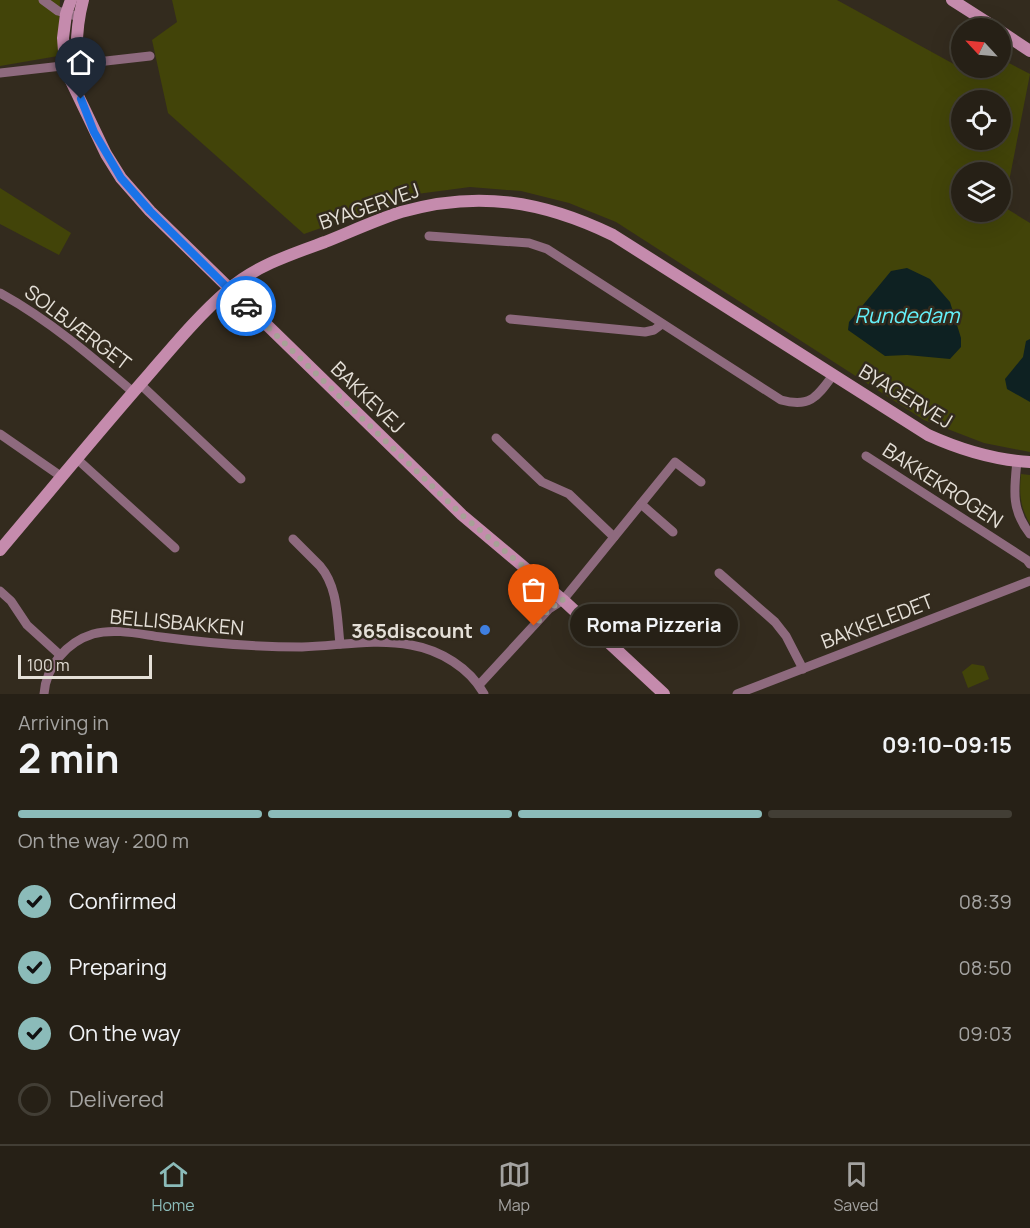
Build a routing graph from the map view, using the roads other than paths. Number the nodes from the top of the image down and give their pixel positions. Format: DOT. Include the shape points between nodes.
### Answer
graph roads {
  1 [pos="43,0"];
  2 [pos="71,0"];
  3 [pos="83,0"];
  4 [pos="952,0"];
  5 [pos="66,14"];
  6 [pos="79,17"];
  7 [pos="980,18"];
  8 [pos="1011,38"];
  9 [pos="1030,51"];
  10 [pos="150,56"];
  11 [pos="70,63"];
  12 [pos="0,73"];
  13 [pos="429,236"];
  14 [pos="229,289"];
  15 [pos="0,293"];
  16 [pos="510,319"];
  17 [pos="662,324"];
  18 [pos="833,375"];
  19 [pos="137,388"];
  20 [pos="0,434"];
  21 [pos="496,438"];
  22 [pos="866,456"];
  23 [pos="76,459"];
  24 [pos="1017,461"];
  25 [pos="1030,462"];
  26 [pos="62,477"];
  27 [pos="241,479"];
  28 [pos="701,482"];
  29 [pos="641,504"];
  30 [pos="673,532"];
  31 [pos="1030,534"];
  32 [pos="614,537"];
  33 [pos="293,539"];
  34 [pos="175,548"];
  35 [pos="0,550"];
  36 [pos="1030,564"];
  37 [pos="719,573"];
  38 [pos="1030,581"];
  39 [pos="0,591"];
  40 [pos="563,600"];
  41 [pos="340,644"];
  42 [pos="60,655"];
  43 [pos="803,669"];
  44 [pos="479,685"];
  45 [pos="44,694"];
  46 [pos="484,694"];
  47 [pos="664,694"];
  48 [pos="737,694"];
  1 -- 5 [label="street"];
  2 -- 5 [label="street, BAKKEVEJ"];
  3 -- 6 [label="street, BAKKEVEJ"];
  4 -- 7 [label="street"];
  5 -- 6 [label="street"];
  5 -- 11 [label="street, BAKKEVEJ" via="63,38"];
  6 -- 11 [label="street, BAKKEVEJ"];
  8 -- 9 [label="street"];
  10 -- 11 [label="street"];
  11 -- 12 [label="street"];
  11 -- 14 [label="street, BAKKEVEJ" via="71,81 121,178"];
  13 -- 17 [label="street, BYAGERVEJ" via="529,243 547,249"];
  14 -- 18 [label="street, BYAGERVEJ" via="276,261 401,212 434,204 512,202 560,212 613,235"];
  14 -- 19 [label="street, BYAGERVEJ"];
  14 -- 40 [label="street, BAKKEVEJ" via="462,515"];
  15 -- 19 [label="street, SOLBJÆRGET" via="26,307"];
  16 -- 17 [label="street" via="645,332"];
  17 -- 18 [label="street, BYAGERVEJ" via="781,400 794,404 816,398"];
  18 -- 24 [label="street, BYAGERVEJ" via="928,435 983,456"];
  19 -- 23 [label="street, BYAGERVEJ"];
  19 -- 27 [label="street"];
  20 -- 26 [label="street"];
  21 -- 32 [label="street" via="542,482 569,494"];
  22 -- 36 [label="street, BAKKEKROGEN"];
  23 -- 26 [label="street, BYAGERVEJ"];
  23 -- 34 [label="street"];
  24 -- 25 [label="street, BYAGERVEJ"];
  24 -- 31 [label="street" via="1016,510"];
  26 -- 35 [label="street, BYAGERVEJ"];
  28 -- 29 [label="street" via="675,462"];
  29 -- 30 [label="street"];
  29 -- 32 [label="street"];
  32 -- 40 [label="street"];
  33 -- 41 [label="street" via="330,581 336,599"];
  37 -- 43 [label="street" via="776,622"];
  38 -- 43 [label="street, BAKKELEDET"];
  39 -- 42 [label="street" via="27,625"];
  40 -- 44 [label="street" via="549,609"];
  40 -- 47 [label="street, BAKKEVEJ"];
  41 -- 42 [label="street, BELLISBAKKEN" via="251,646 117,631 78,640"];
  41 -- 44 [label="street, BELLISBAKKEN" via="381,642 434,651 458,665"];
  42 -- 45 [label="street, BELLISBAKKEN"];
  43 -- 48 [label="street, BAKKELEDET"];
  44 -- 46 [label="street, BELLISBAKKEN"];
}
